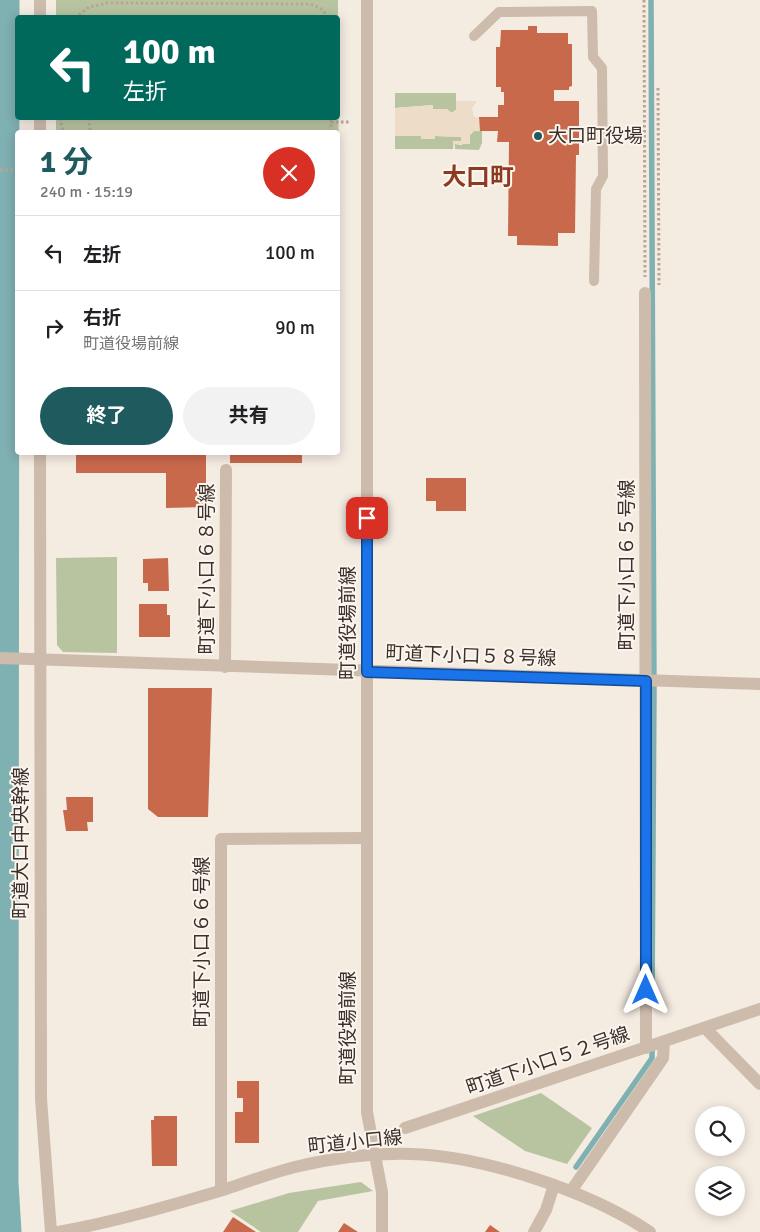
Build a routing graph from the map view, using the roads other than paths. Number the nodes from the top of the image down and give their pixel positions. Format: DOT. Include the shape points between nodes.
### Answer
graph roads {
  1 [pos="40,0"];
  2 [pos="367,0"];
  3 [pos="40,15"];
  4 [pos="474,36"];
  5 [pos="594,281"];
  6 [pos="645,293"];
  7 [pos="40,455"];
  8 [pos="226,470"];
  9 [pos="0,658"];
  10 [pos="34,659"];
  11 [pos="226,667"];
  12 [pos="367,672"];
  13 [pos="646,681"];
  14 [pos="760,684"];
  15 [pos="367,838"];
  16 [pos="760,1009"];
  17 [pos="705,1028"];
  18 [pos="664,1042"];
  19 [pos="646,1048"];
  20 [pos="760,1084"];
  21 [pos="406,1128"];
  22 [pos="375,1155"];
  23 [pos="554,1185"];
  24 [pos="222,1190"];
  25 [pos="571,1192"];
  26 [pos="105,1228"];
  27 [pos="51,1232"];
  28 [pos="58,1232"];
  29 [pos="382,1232"];
  30 [pos="534,1232"];
  31 [pos="650,1232"];
  1 -- 3 [label="street"];
  2 -- 12 [label="street, 町道役場前線"];
  4 -- 5 [label="lane" via="499,12 592,11 593,57 602,68 604,176 596,189"];
  6 -- 13 [label="street, 町道下小口６５号線"];
  7 -- 10 [label="street, 町道大口中央幹線"];
  8 -- 11 [label="street, 町道下小口６８号線"];
  9 -- 10 [label="street, 町道下小口５８号線"];
  10 -- 11 [label="street, 町道下小口５８号線"];
  10 -- 27 [label="street, 町道大口中央幹線" via="40,1099"];
  11 -- 12 [label="street, 町道下小口５８号線"];
  12 -- 13 [label="street, 町道下小口５８号線"];
  12 -- 15 [label="street, 町道役場前線"];
  13 -- 14 [label="street, 町道下小口５８号線"];
  13 -- 19 [label="street, 町道下小口６５号線"];
  15 -- 22 [label="street, 町道役場前線" via="367,1112"];
  15 -- 24 [label="street, 町道下小口６６号線" via="221,840"];
  16 -- 17 [label="street, 町道下小口５２号線"];
  17 -- 18 [label="street, 町道下小口５２号線"];
  17 -- 20 [label="street"];
  18 -- 19 [label="street, 町道下小口５２号線"];
  18 -- 25 [label="street" via="664,1058"];
  19 -- 21 [label="street, 町道下小口５２号線"];
  22 -- 23 [label="street, 町道小口線" via="413,1154 470,1162"];
  22 -- 24 [label="street, 町道小口線" via="294,1168"];
  22 -- 29 [label="street, 町道役場前線" via="382,1192"];
  23 -- 25 [label="street, 町道小口線"];
  23 -- 30 [label="street"];
  24 -- 26 [label="street, 町道小口線"];
  25 -- 31 [label="street, 町道小口線" via="609,1208"];
  26 -- 28 [label="street, 町道小口線"];
}
